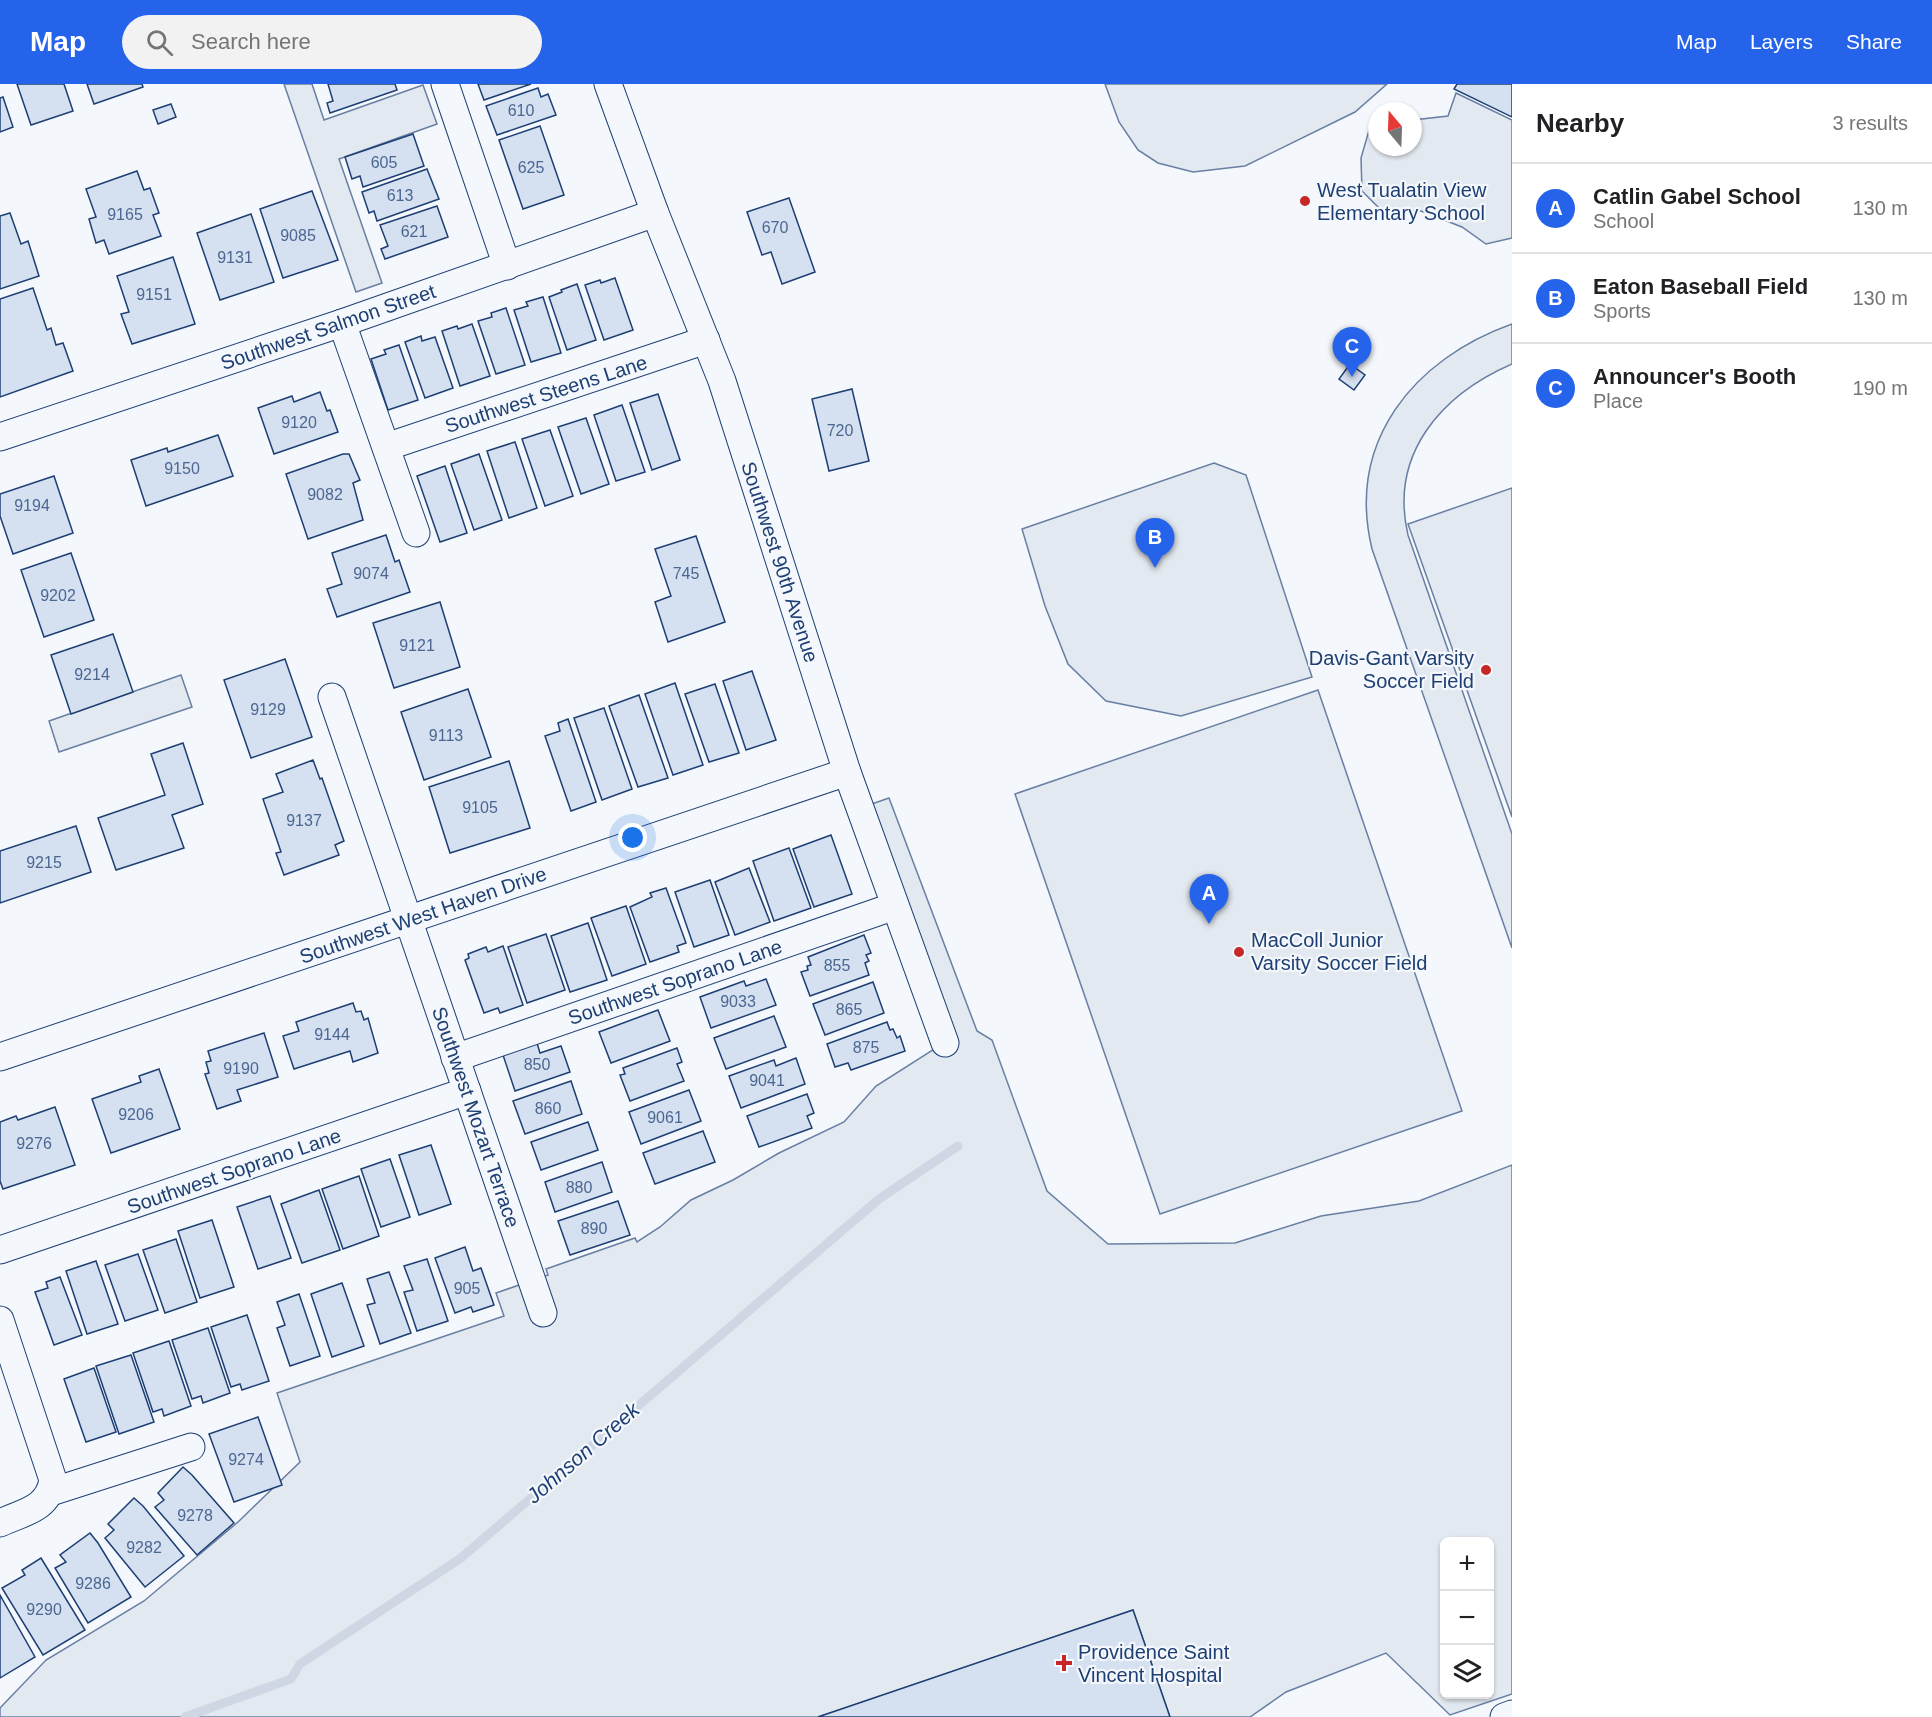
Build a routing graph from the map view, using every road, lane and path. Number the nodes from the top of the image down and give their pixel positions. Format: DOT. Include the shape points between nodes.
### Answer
graph roads {
  1 [pos="445,84"];
  2 [pos="608,84"];
  3 [pos="655,213"];
  4 [pos="507,266"];
  5 [pos="342,323"];
  6 [pos="706,340"];
  7 [pos="0,437"];
  8 [pos="386,447"];
  9 [pos="416,533"];
  10 [pos="332,697"];
  11 [pos="847,772"];
  12 [pos="895,906"];
  13 [pos="408,921"];
  14 [pos="945,1043"];
  15 [pos="0,1058"];
  16 [pos="455,1058"];
  17 [pos="467,1091"];
  18 [pos="0,1250"];
  19 [pos="543,1313"];
  20 [pos="0,1320"];
  21 [pos="10,1382"];
  22 [pos="190,1447"];
  23 [pos="51,1492"];
  24 [pos="0,1523"];
  25 [pos="1512,1714"];
  26 [pos="1504,1717"];
  1 -- 4 [label="street"];
  2 -- 3 [label="street, Southwest 90th Avenue"];
  3 -- 4 [label="street, Southwest Salmon Street"];
  3 -- 6 [label="street, Southwest 90th Avenue"];
  4 -- 5 [label="street, Southwest Salmon Street"];
  5 -- 7 [label="street, Southwest Salmon Street"];
  5 -- 8 [label="street"];
  6 -- 8 [label="street, Southwest Steens Lane"];
  6 -- 11 [label="street, Southwest 90th Avenue"];
  8 -- 9 [label="street"];
  10 -- 13 [label="street, Southwest Mozart Terrace"];
  11 -- 12 [label="street, Southwest 90th Avenue"];
  11 -- 13 [label="street, Southwest West Haven Drive"];
  12 -- 14 [label="street, Southwest 90th Avenue"];
  12 -- 16 [label="street, Southwest Soprano Lane"];
  13 -- 15 [label="street, Southwest West Haven Drive"];
  13 -- 16 [label="street, Southwest Mozart Terrace"];
  16 -- 17 [label="street, Southwest Mozart Terrace"];
  17 -- 18 [label="street, Southwest Soprano Lane"];
  17 -- 19 [label="street, Southwest Mozart Terrace"];
  20 -- 21 [label="street"];
  21 -- 23 [label="street" via="50,1470"];
  22 -- 23 [label="street"];
  23 -- 24 [label="street" via="33,1509"];
  25 -- 26 [label="street"];
}
